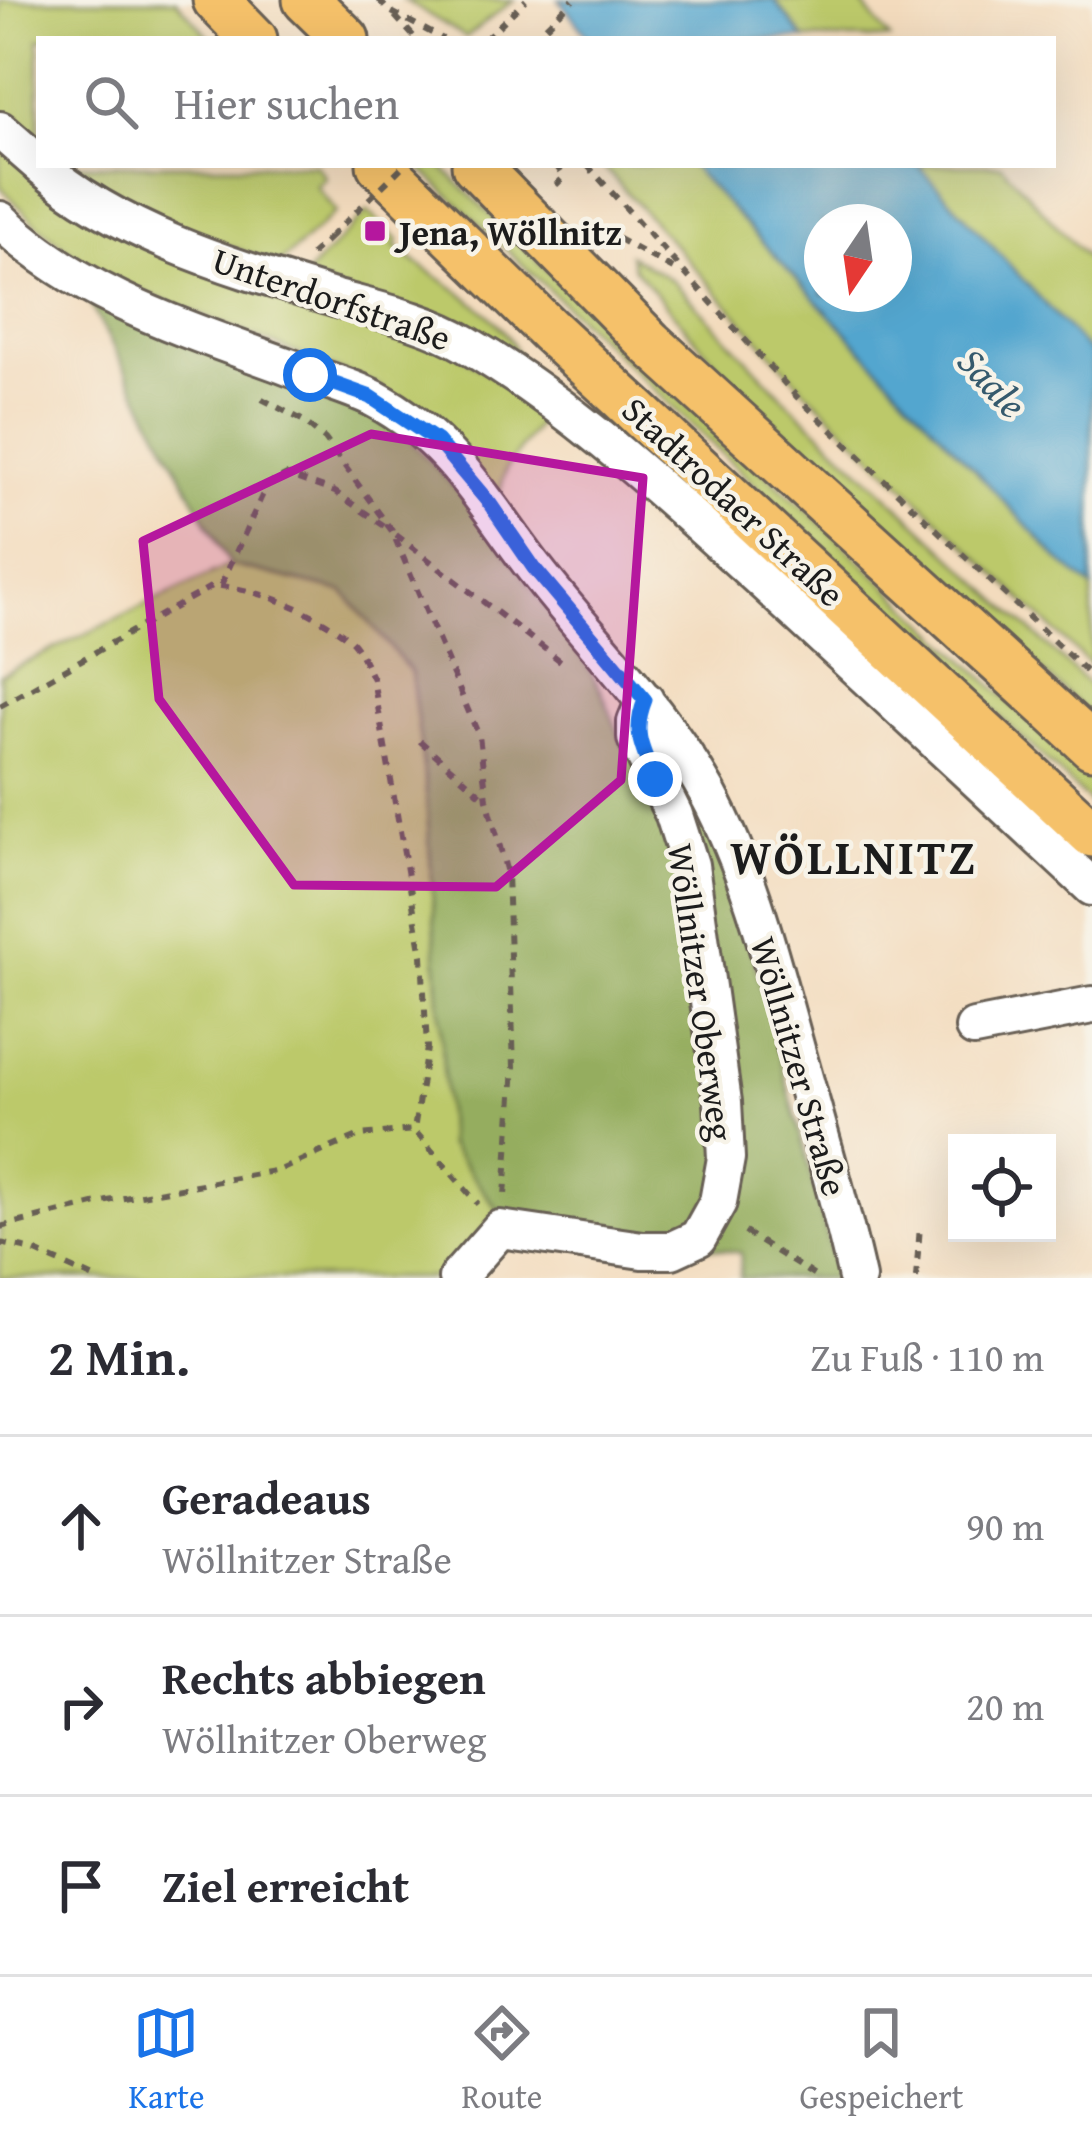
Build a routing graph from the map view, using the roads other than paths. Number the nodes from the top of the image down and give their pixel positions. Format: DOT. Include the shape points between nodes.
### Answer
graph roads {
  1 [pos="216,0"];
  2 [pos="306,0"];
  3 [pos="251,36"];
  4 [pos="343,36"];
  5 [pos="0,130"];
  6 [pos="36,162"];
  7 [pos="44,168"];
  8 [pos="383,168"];
  9 [pos="478,168"];
  10 [pos="0,220"];
  11 [pos="645,700"];
  12 [pos="1092,746"];
  13 [pos="1092,834"];
  14 [pos="1092,887"];
  15 [pos="1092,1005"];
  16 [pos="974,1028"];
  17 [pos="457,1278"];
  18 [pos="857,1278"];
  1 -- 3 [label="main road"];
  2 -- 4 [label="main road"];
  5 -- 6 [label="street, Unterdorfstraße"];
  7 -- 14 [label="street, Unterdorfstraße" via="165,239 421,324 533,388 646,476"];
  8 -- 13 [label="main road, Stadtrodaer Straße"];
  9 -- 12 [label="main road, Stadtrodaer Straße" via="650,343"];
  10 -- 11 [label="street, Wöllnitzer Straße" via="34,254 95,289 371,397 437,441"];
  11 -- 17 [label="street, Wöllnitzer Oberweg" via="637,737 690,865 723,1102 718,1202 698,1238 672,1250 500,1229"];
  11 -- 18 [label="street, Wöllnitzer Straße" via="705,790 740,862"];
  15 -- 16 [label="street"];
}
